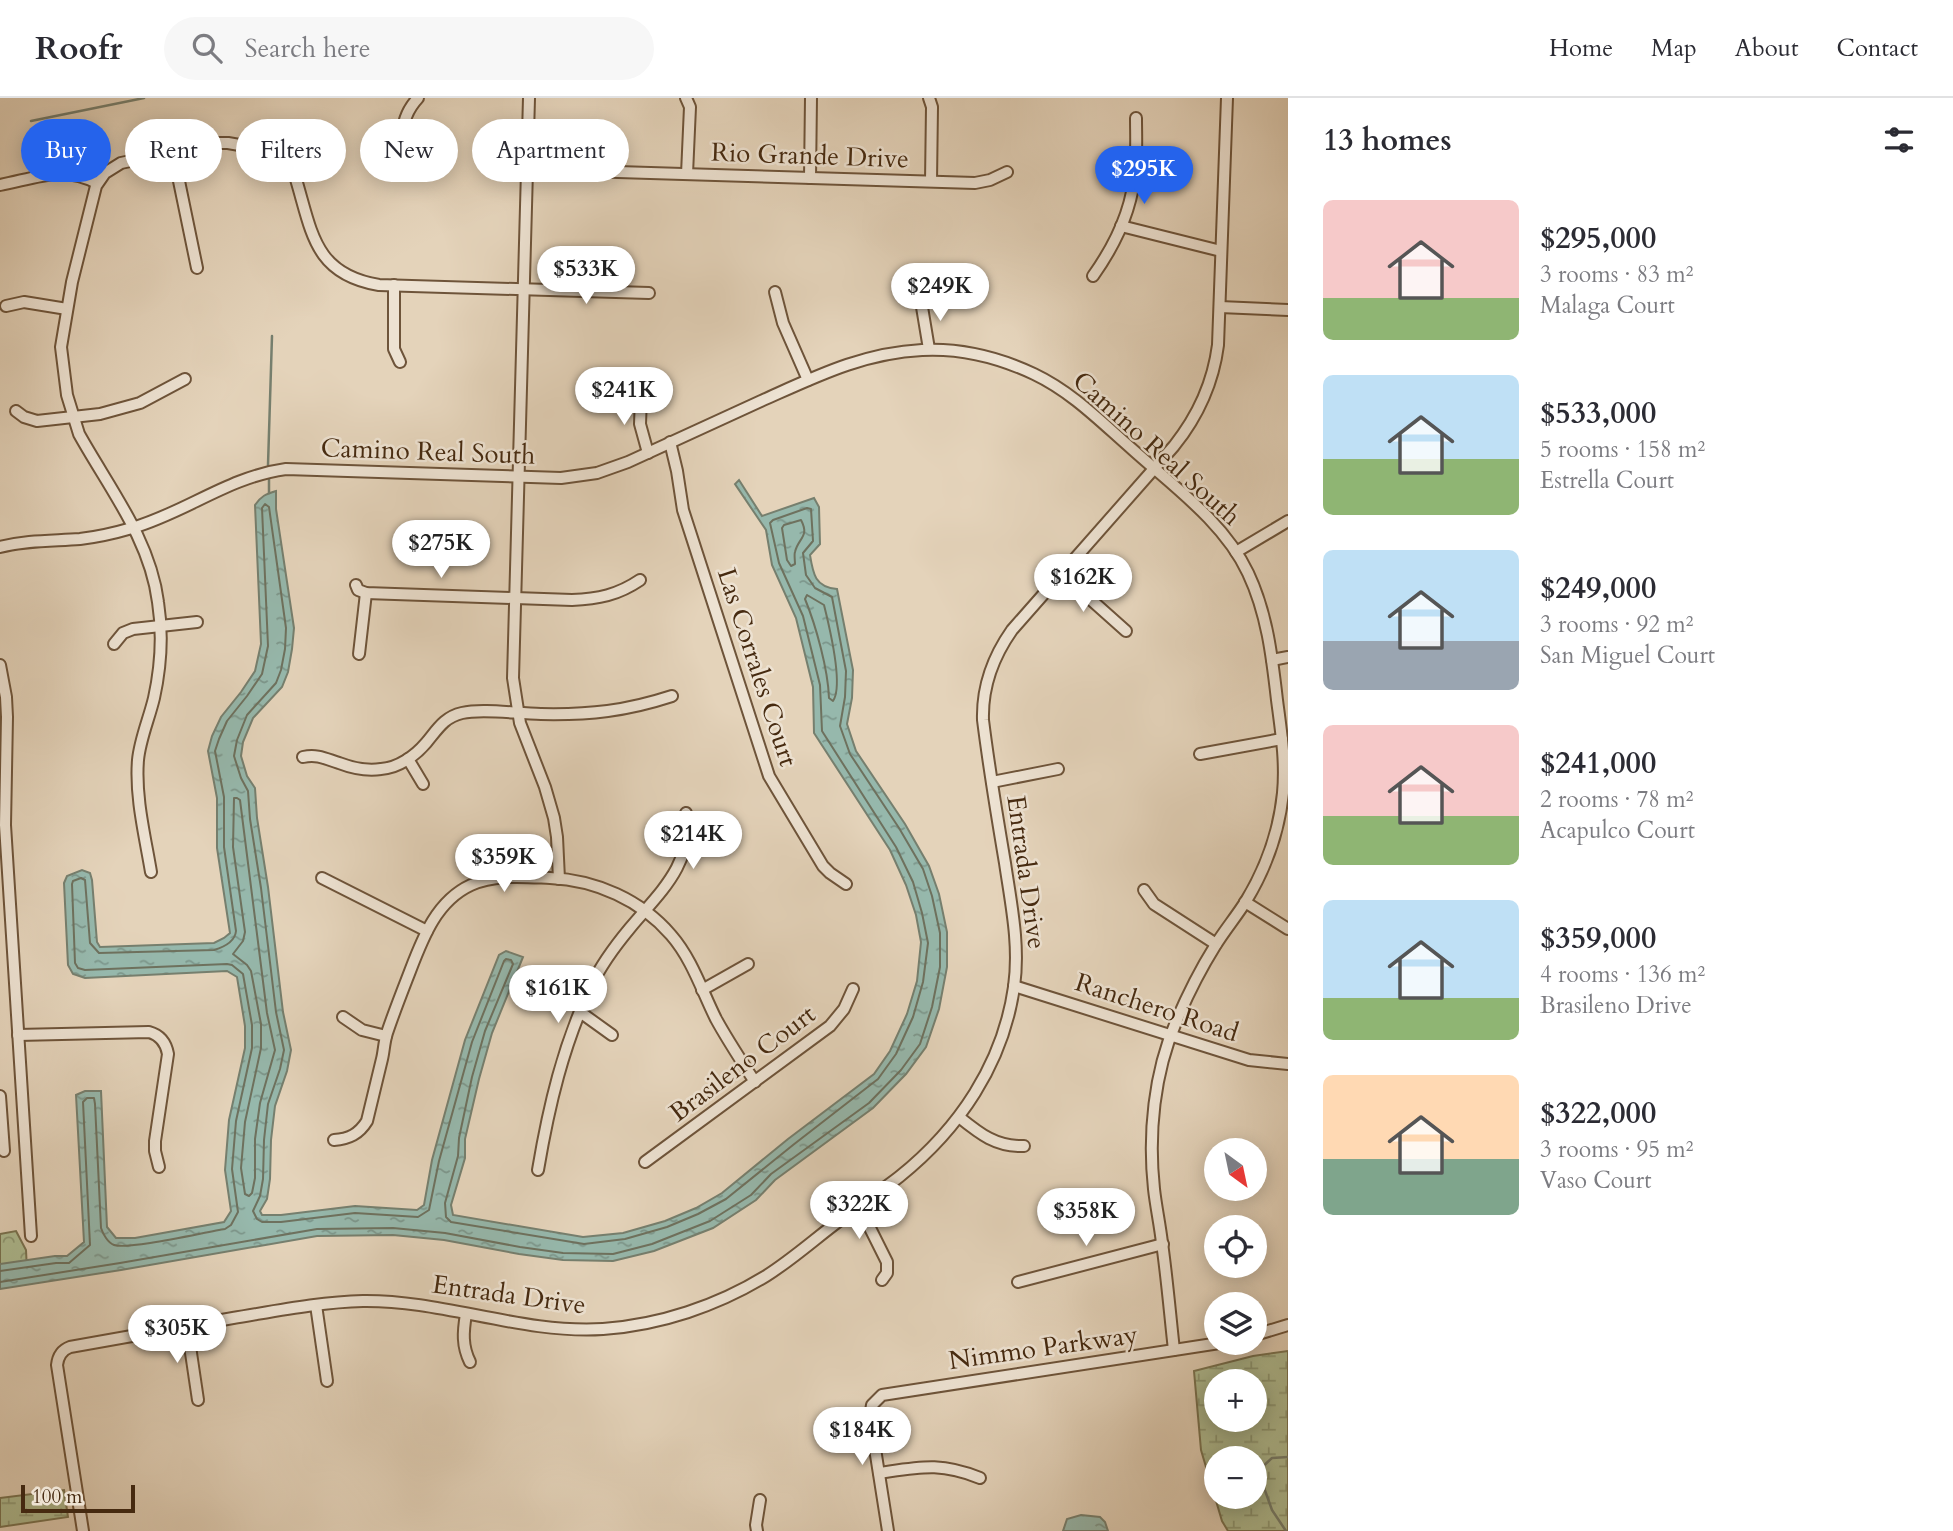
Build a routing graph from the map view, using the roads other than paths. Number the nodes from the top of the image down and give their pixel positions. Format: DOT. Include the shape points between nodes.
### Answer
graph roads {
  1 [pos="418,98"];
  2 [pos="529,98"];
  3 [pos="686,98"];
  4 [pos="811,98"];
  5 [pos="929,98"];
  6 [pos="1227,98"];
  7 [pos="1136,118"];
  8 [pos="406,119"];
  9 [pos="528,119"];
  10 [pos="222,143"];
  11 [pos="125,162"];
  12 [pos="629,172"];
  13 [pos="1007,172"];
  14 [pos="687,174"];
  15 [pos="810,178"];
  16 [pos="931,181"];
  17 [pos="179,182"];
  18 [pos="526,182"];
  19 [pos="97,183"];
  20 [pos="0,185"];
  21 [pos="1121,226"];
  22 [pos="1221,251"];
  23 [pos="197,268"];
  24 [pos="1093,276"];
  25 [pos="394,285"];
  26 [pos="523,288"];
  27 [pos="775,292"];
  28 [pos="649,293"];
  29 [pos="921,301"];
  30 [pos="6,306"];
  31 [pos="1220,307"];
  32 [pos="67,309"];
  33 [pos="1288,310"];
  34 [pos="929,349"];
  35 [pos="400,362"];
  36 [pos="185,379"];
  37 [pos="808,380"];
  38 [pos="641,397"];
  39 [pos="16,411"];
  40 [pos="73,418"];
  41 [pos="670,442"];
  42 [pos="648,453"];
  43 [pos="1154,468"];
  44 [pos="518,477"];
  45 [pos="1288,521"];
  46 [pos="134,528"];
  47 [pos="0,547"];
  48 [pos="1236,552"];
  49 [pos="1061,573"];
  50 [pos="640,580"];
  51 [pos="356,585"];
  52 [pos="366,593"];
  53 [pos="514,598"];
  54 [pos="197,622"];
  55 [pos="161,625"];
  56 [pos="1126,631"];
  57 [pos="114,644"];
  58 [pos="359,654"];
  59 [pos="1288,657"];
  60 [pos="1272,660"];
  61 [pos="0,665"];
  62 [pos="672,696"];
  63 [pos="518,713"];
  64 [pos="1282,738"];
  65 [pos="1200,754"];
  66 [pos="303,757"];
  67 [pos="408,759"];
  68 [pos="1058,769"];
  69 [pos="1286,776"];
  70 [pos="992,782"];
  71 [pos="423,783"];
  72 [pos="686,813"];
  73 [pos="151,872"];
  74 [pos="322,878"];
  75 [pos="559,878"];
  76 [pos="846,884"];
  77 [pos="1144,890"];
  78 [pos="1245,902"];
  79 [pos="645,911"];
  80 [pos="1288,929"];
  81 [pos="427,931"];
  82 [pos="1216,944"];
  83 [pos="747,964"];
  84 [pos="1014,986"];
  85 [pos="853,989"];
  86 [pos="702,990"];
  87 [pos="580,1012"];
  88 [pos="342,1017"];
  89 [pos="18,1035"];
  90 [pos="612,1035"];
  91 [pos="1171,1035"];
  92 [pos="386,1036"];
  93 [pos="1288,1064"];
  94 [pos="755,1083"];
  95 [pos="0,1096"];
  96 [pos="959,1117"];
  97 [pos="334,1140"];
  98 [pos="1024,1146"];
  99 [pos="4,1151"];
  100 [pos="645,1162"];
  101 [pos="159,1167"];
  102 [pos="538,1170"];
  103 [pos="859,1206"];
  104 [pos="31,1236"];
  105 [pos="1163,1244"];
  106 [pos="882,1280"];
  107 [pos="1018,1282"];
  108 [pos="316,1305"];
  109 [pos="466,1314"];
  110 [pos="1288,1325"];
  111 [pos="187,1326"];
  112 [pos="1267,1331"];
  113 [pos="1204,1345"];
  114 [pos="1174,1350"];
  115 [pos="470,1362"];
  116 [pos="327,1381"];
  117 [pos="198,1399"];
  118 [pos="879,1473"];
  119 [pos="980,1478"];
  120 [pos="760,1500"];
  121 [pos="83,1527"];
  122 [pos="757,1531"];
  123 [pos="888,1531"];
  1 -- 8 [label="street"];
  2 -- 9 [label="street"];
  3 -- 14 [label="street" via="690,107"];
  4 -- 15 [label="street"];
  5 -- 16 [label="street"];
  6 -- 22 [label="street, Entrada Drive"];
  7 -- 21 [label="street" via="1135,170"];
  10 -- 25 [label="street" via="251,147 292,171 314,238 326,258 349,277"];
  11 -- 19 [label="street"];
  12 -- 14 [label="street, Rio Grande Drive"];
  13 -- 16 [label="street, Rio Grande Drive" via="979,182"];
  14 -- 15 [label="street, Rio Grande Drive"];
  15 -- 16 [label="street, Rio Grande Drive"];
  17 -- 23 [label="street"];
  18 -- 26 [label="street"];
  19 -- 20 [label="street" via="56,173"];
  19 -- 32 [label="street"];
  21 -- 22 [label="street"];
  21 -- 24 [label="street"];
  22 -- 31 [label="street, Entrada Drive"];
  25 -- 26 [label="street"];
  25 -- 35 [label="street" via="394,349"];
  26 -- 28 [label="street"];
  26 -- 44 [label="street"];
  27 -- 37 [label="street"];
  29 -- 34 [label="street"];
  30 -- 32 [label="street" via="24,302"];
  31 -- 33 [label="street"];
  31 -- 43 [label="street, Entrada Drive" via="1208,390 1183,435"];
  32 -- 40 [label="street" via="61,347"];
  34 -- 37 [label="street, Camino Real South" via="858,360"];
  34 -- 43 [label="street, Camino Real South" via="986,357 1044,379"];
  36 -- 40 [label="street" via="140,403"];
  37 -- 41 [label="street, Camino Real South"];
  38 -- 42 [label="street" via="639,424"];
  39 -- 40 [label="street" via="37,421"];
  40 -- 46 [label="street"];
  41 -- 42 [label="street, Camino Real South"];
  41 -- 76 [label="street, Las Corrales Court" via="683,510 769,776 823,866"];
  42 -- 44 [label="street, Camino Real South" via="611,469 575,477"];
  43 -- 48 [label="street, Camino Real South"];
  43 -- 49 [label="street, Entrada Drive"];
  44 -- 46 [label="street, Camino Real South" via="293,469 252,476"];
  44 -- 53 [label="street"];
  45 -- 48 [label="street"];
  46 -- 47 [label="street, Camino Real South"];
  46 -- 55 [label="street" via="154,579"];
  48 -- 60 [label="street, Camino Real South" via="1260,602"];
  49 -- 56 [label="street"];
  49 -- 70 [label="street, Entrada Drive" via="1012,630 989,676 983,720"];
  50 -- 53 [label="street" via="598,598"];
  51 -- 52 [label="street"];
  52 -- 53 [label="street"];
  52 -- 58 [label="street"];
  53 -- 63 [label="street" via="513,678"];
  54 -- 55 [label="street"];
  55 -- 57 [label="street" via="127,631"];
  55 -- 73 [label="street" via="159,669 138,775"];
  59 -- 60 [label="street"];
  60 -- 64 [label="street, Camino Real South"];
  61 -- 89 [label="street" via="7,717 5,825"];
  62 -- 63 [label="street" via="604,713"];
  63 -- 67 [label="street" via="455,715 438,726"];
  63 -- 75 [label="street" via="550,802"];
  64 -- 65 [label="street"];
  64 -- 69 [label="street, Camino Real South"];
  66 -- 67 [label="street" via="380,769"];
  67 -- 71 [label="street"];
  68 -- 70 [label="street"];
  69 -- 78 [label="street, Camino Real South" via="1276,834"];
  70 -- 84 [label="street, Entrada Drive" via="1015,931"];
  72 -- 79 [label="street" via="688,835 682,857"];
  74 -- 81 [label="street"];
  75 -- 79 [label="street" via="613,892"];
  75 -- 81 [label="street" via="472,884 453,896"];
  77 -- 82 [label="street" via="1154,904"];
  78 -- 80 [label="street"];
  78 -- 82 [label="street, Camino Real South"];
  79 -- 86 [label="street" via="680,946"];
  79 -- 87 [label="street" via="602,966"];
  81 -- 92 [label="street"];
  82 -- 91 [label="street, Camino Real South"];
  83 -- 86 [label="street"];
  84 -- 91 [label="street, Ranchero Road"];
  84 -- 96 [label="street, Entrada Drive" via="992,1062"];
  85 -- 94 [label="street, Brasileno Court" via="830,1026"];
  86 -- 94 [label="street"];
  87 -- 90 [label="street"];
  87 -- 102 [label="street" via="553,1090"];
  88 -- 92 [label="street" via="362,1030"];
  89 -- 101 [label="street" via="149,1032 160,1037 168,1054 155,1141"];
  89 -- 104 [label="street"];
  91 -- 93 [label="street, Ranchero Road" via="1249,1060"];
  91 -- 105 [label="street, Camino Real South" via="1158,1081 1153,1138 1154,1187"];
  92 -- 97 [label="street" via="367,1121 352,1136"];
  94 -- 100 [label="street, Brasileno Court"];
  95 -- 99 [label="street"];
  96 -- 98 [label="street" via="993,1142"];
  96 -- 103 [label="street, Entrada Drive" via="919,1159"];
  103 -- 106 [label="street" via="887,1262"];
  103 -- 109 [label="street, Entrada Drive" via="768,1274 708,1305 669,1318 623,1327 576,1329"];
  105 -- 107 [label="street"];
  105 -- 114 [label="street, Camino Real South"];
  108 -- 109 [label="street, Entrada Drive" via="390,1302"];
  108 -- 111 [label="street, Entrada Drive"];
  108 -- 116 [label="street"];
  109 -- 115 [label="street" via="463,1336"];
  110 -- 112 [label="street"];
  111 -- 117 [label="street"];
  111 -- 121 [label="street, Entrada Drive" via="70,1347 58,1359"];
  113 -- 114 [label="street, Nimmo Parkway"];
  114 -- 118 [label="street, Nimmo Parkway" via="887,1393 872,1405 870,1417"];
  118 -- 119 [label="street" via="927,1466"];
  118 -- 123 [label="street"];
  120 -- 122 [label="street"];
}
